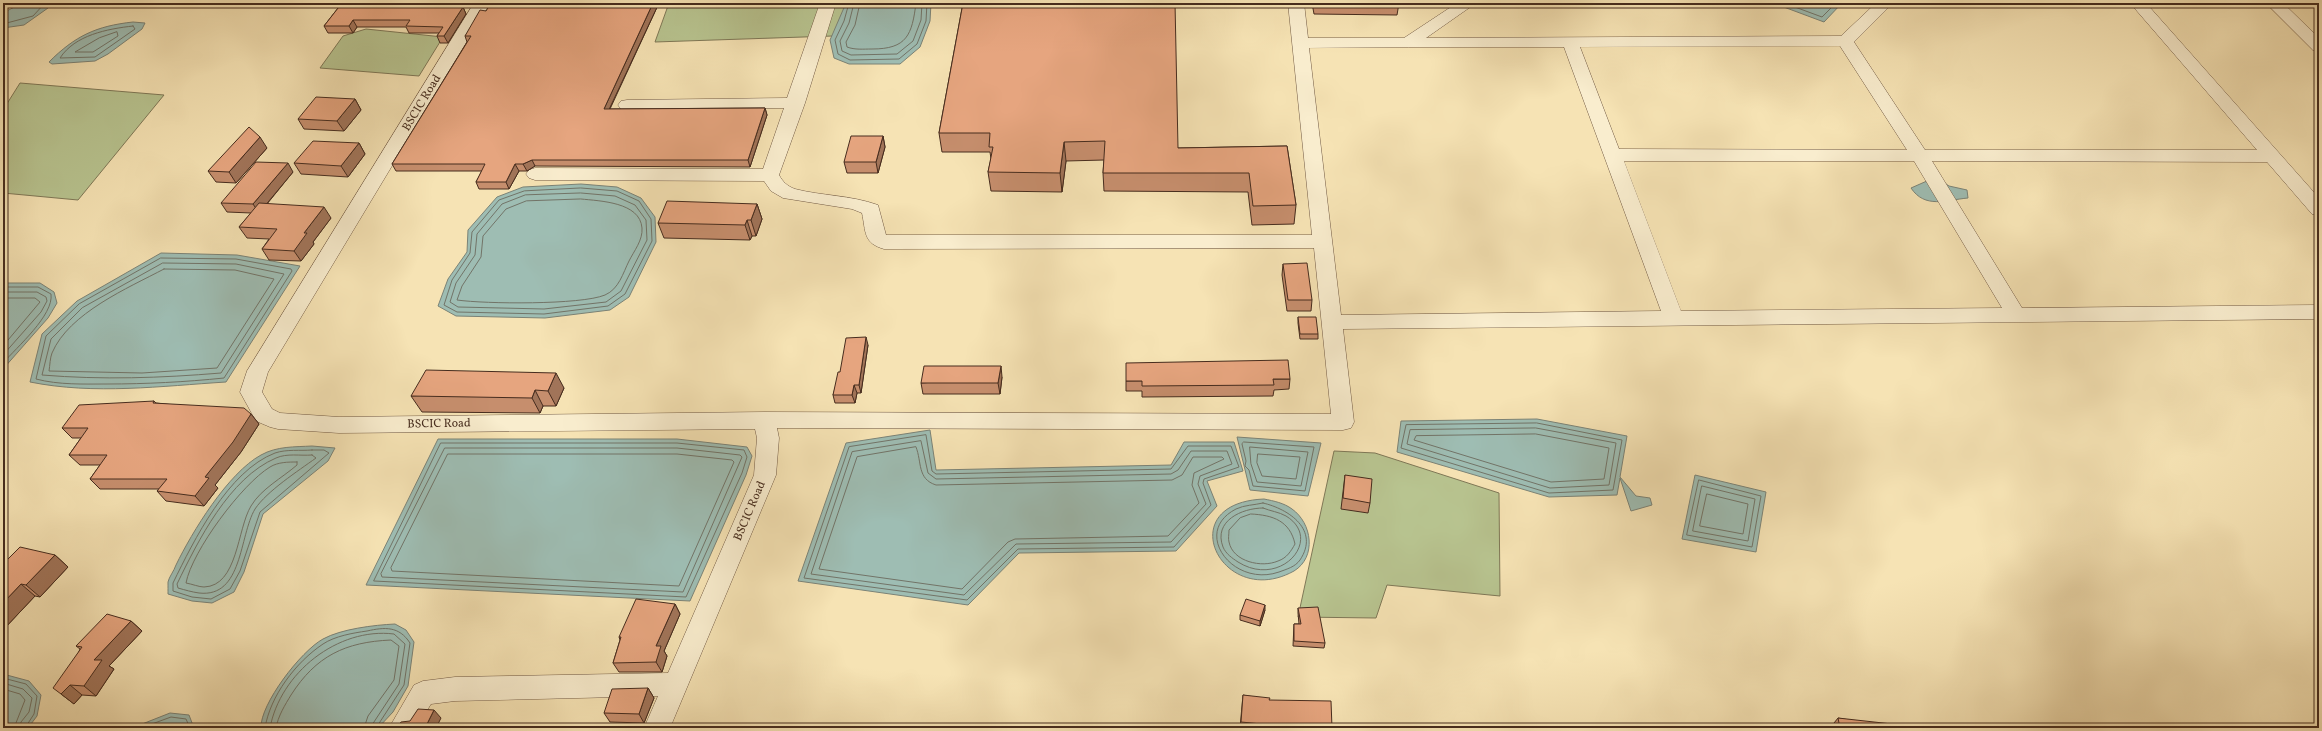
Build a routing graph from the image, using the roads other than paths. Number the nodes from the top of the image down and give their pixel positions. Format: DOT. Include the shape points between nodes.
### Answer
graph roads {
  1 [pos="828,3"];
  2 [pos="1296,3"];
  3 [pos="1468,3"];
  4 [pos="1885,3"];
  5 [pos="2138,3"];
  6 [pos="2274,3"];
  7 [pos="473,8"];
  8 [pos="1845,41"];
  9 [pos="1570,42"];
  10 [pos="1300,43"];
  11 [pos="1406,43"];
  12 [pos="2319,47"];
  13 [pos="796,103"];
  14 [pos="627,105"];
  15 [pos="1612,155"];
  16 [pos="1919,155"];
  17 [pos="2273,156"];
  18 [pos="535,174"];
  19 [pos="770,174"];
  20 [pos="2311,190"];
  21 [pos="2319,210"];
  22 [pos="1323,241"];
  23 [pos="2319,312"];
  24 [pos="2016,315"];
  25 [pos="1674,319"];
  26 [pos="1332,322"];
  27 [pos="765,420"];
  28 [pos="677,684"];
  29 [pos="402,728"];
  30 [pos="658,728"];
  1 -- 13 [label="street"];
  2 -- 10 [label="street"];
  3 -- 11 [label="street"];
  4 -- 8 [label="street"];
  5 -- 17 [label="street"];
  6 -- 12 [label="street"];
  7 -- 27 [label="street, BSCIC Road" via="258,371 251,392 264,415 278,421 339,425"];
  8 -- 9 [label="street"];
  8 -- 16 [label="street"];
  9 -- 11 [label="street"];
  9 -- 15 [label="street"];
  10 -- 11 [label="street"];
  10 -- 22 [label="street"];
  13 -- 14 [label="street"];
  13 -- 19 [label="street"];
  15 -- 16 [label="street"];
  15 -- 25 [label="street"];
  16 -- 17 [label="street"];
  16 -- 24 [label="street"];
  17 -- 20 [label="street"];
  18 -- 19 [label="street"];
  19 -- 22 [label="street" via="777,187 790,194 855,203 871,209 876,239 884,242"];
  20 -- 21 [label="street"];
  22 -- 26 [label="street"];
  23 -- 24 [label="street"];
  24 -- 25 [label="street"];
  25 -- 26 [label="street"];
  26 -- 27 [label="street" via="1343,422"];
  27 -- 28 [label="street, BSCIC Road" via="768,438 765,475"];
  28 -- 29 [label="street" via="423,692"];
  28 -- 30 [label="street, BSCIC Road"];
}
